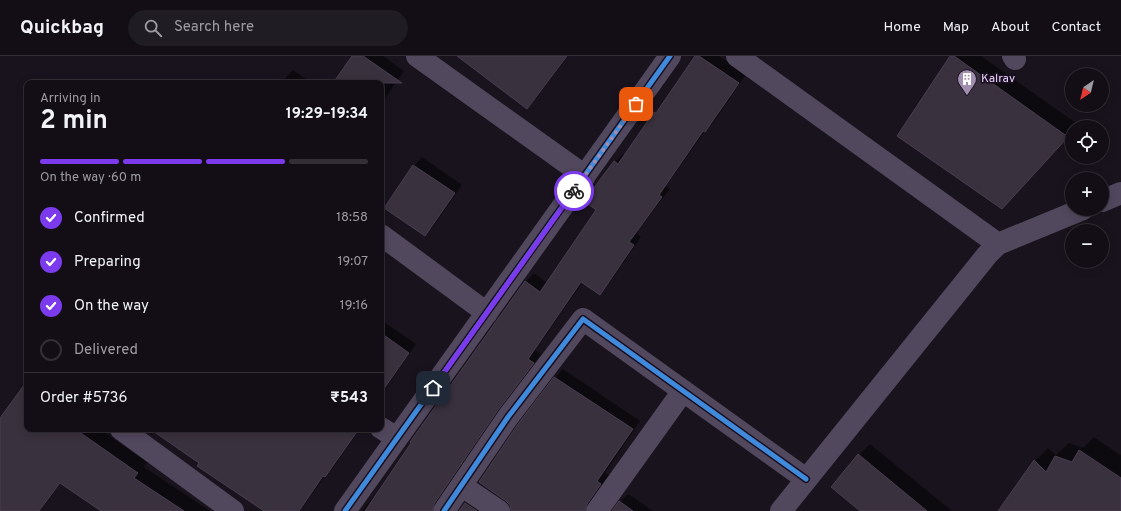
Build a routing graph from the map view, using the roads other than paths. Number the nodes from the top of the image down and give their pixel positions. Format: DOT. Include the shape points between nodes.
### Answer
graph roads {
  1 [pos="418,56"];
  2 [pos="670,56"];
  3 [pos="737,56"];
  4 [pos="585,176"];
  5 [pos="1121,193"];
  6 [pos="1109,198"];
  7 [pos="1066,216"];
  8 [pos="384,237"];
  9 [pos="998,244"];
  10 [pos="487,313"];
  11 [pos="683,391"];
  12 [pos="125,432"];
  13 [pos="389,433"];
  14 [pos="806,479"];
  15 [pos="462,486"];
  16 [pos="233,511"];
  17 [pos="345,511"];
  18 [pos="444,511"];
  19 [pos="499,511"];
  20 [pos="597,511"];
  21 [pos="782,511"];
  1 -- 4 [label="street"];
  2 -- 4 [label="street"];
  3 -- 9 [label="street"];
  4 -- 10 [label="street"];
  5 -- 6 [label="street"];
  7 -- 9 [label="street"];
  8 -- 10 [label="street"];
  9 -- 14 [label="street"];
  10 -- 13 [label="street"];
  11 -- 14 [label="street"];
  11 -- 15 [label="street" via="583,319 508,417"];
  11 -- 20 [label="street"];
  12 -- 16 [label="street"];
  13 -- 17 [label="street"];
  14 -- 21 [label="street"];
  15 -- 18 [label="street"];
  15 -- 19 [label="street"];
}
